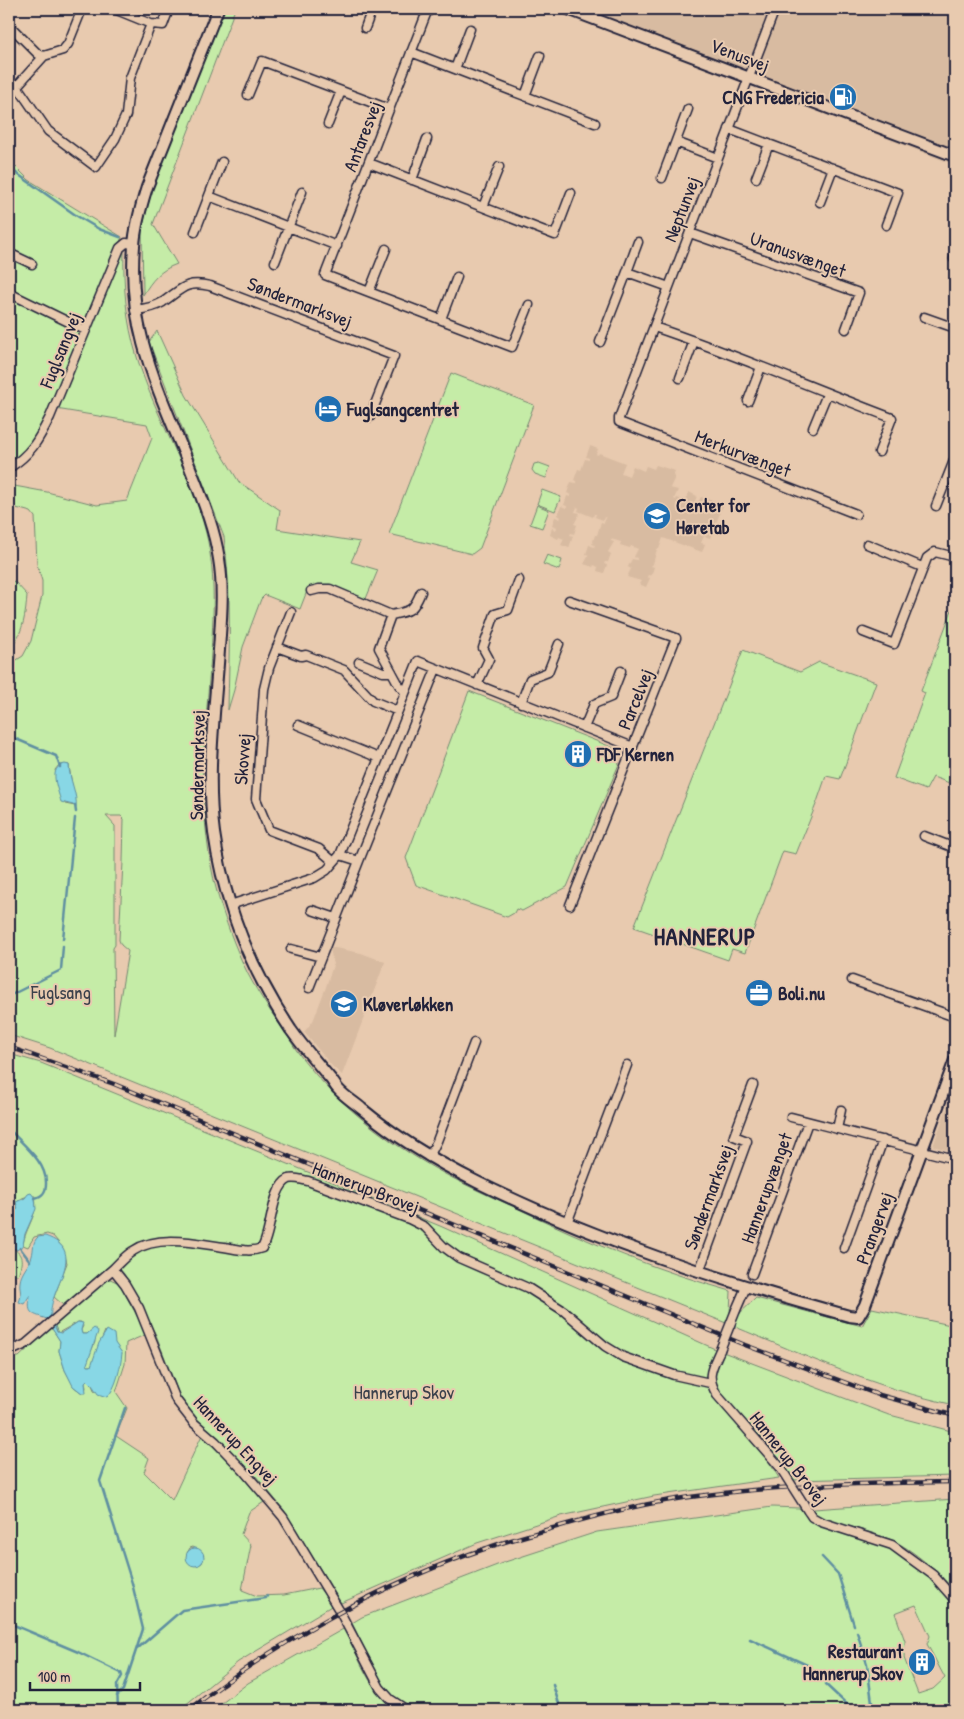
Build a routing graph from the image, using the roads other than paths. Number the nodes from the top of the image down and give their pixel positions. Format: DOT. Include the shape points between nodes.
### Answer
graph roads {
  1 [pos="82,9"];
  2 [pos="114,9"];
  3 [pos="169,9"];
  4 [pos="218,9"];
  5 [pos="372,9"];
  6 [pos="417,9"];
  7 [pos="568,9"];
  8 [pos="775,9"];
  9 [pos="427,11"];
  10 [pos="9,24"];
  11 [pos="151,24"];
  12 [pos="365,28"];
  13 [pos="470,30"];
  14 [pos="411,52"];
  15 [pos="44,56"];
  16 [pos="540,56"];
  17 [pos="455,69"];
  18 [pos="749,77"];
  19 [pos="341,91"];
  20 [pos="248,95"];
  21 [pos="525,96"];
  22 [pos="389,109"];
  23 [pos="688,109"];
  24 [pos="595,123"];
  25 [pos="328,124"];
  26 [pos="729,129"];
  27 [pos="427,139"];
  28 [pos="676,142"];
  29 [pos="769,144"];
  30 [pos="955,156"];
  31 [pos="718,158"];
  32 [pos="222,162"];
  33 [pos="368,163"];
  34 [pos="499,167"];
  35 [pos="833,168"];
  36 [pos="662,178"];
  37 [pos="756,178"];
  38 [pos="412,180"];
  39 [pos="302,192"];
  40 [pos="571,193"];
  41 [pos="209,196"];
  42 [pos="820,202"];
  43 [pos="483,208"];
  44 [pos="886,225"];
  45 [pos="288,227"];
  46 [pos="196,232"];
  47 [pos="690,233"];
  48 [pos="638,242"];
  49 [pos="134,244"];
  50 [pos="337,246"];
  51 [pos="386,249"];
  52 [pos="9,257"];
  53 [pos="275,262"];
  54 [pos="32,264"];
  55 [pos="627,272"];
  56 [pos="457,277"];
  57 [pos="669,288"];
  58 [pos="369,292"];
  59 [pos="9,293"];
  60 [pos="529,305"];
  61 [pos="136,310"];
  62 [pos="924,317"];
  63 [pos="441,320"];
  64 [pos="654,327"];
  65 [pos="955,328"];
  66 [pos="846,329"];
  67 [pos="85,330"];
  68 [pos="694,340"];
  69 [pos="600,342"];
  70 [pos="761,367"];
  71 [pos="680,378"];
  72 [pos="827,394"];
  73 [pos="748,401"];
  74 [pos="370,416"];
  75 [pos="619,422"];
  76 [pos="813,428"];
  77 [pos="879,452"];
  78 [pos="955,458"];
  79 [pos="9,468"];
  80 [pos="952,476"];
  81 [pos="936,506"];
  82 [pos="856,514"];
  83 [pos="866,544"];
  84 [pos="955,557"];
  85 [pos="922,567"];
  86 [pos="519,580"];
  87 [pos="311,591"];
  88 [pos="422,592"];
  89 [pos="569,600"];
  90 [pos="291,612"];
  91 [pos="391,615"];
  92 [pos="863,632"];
  93 [pos="559,644"];
  94 [pos="277,647"];
  95 [pos="359,662"];
  96 [pos="436,669"];
  97 [pos="622,671"];
  98 [pos="392,672"];
  99 [pos="477,685"];
  100 [pos="405,692"];
  101 [pos="521,703"];
  102 [pos="398,711"];
  103 [pos="298,725"];
  104 [pos="584,728"];
  105 [pos="633,747"];
  106 [pos="379,758"];
  107 [pos="924,836"];
  108 [pos="955,848"];
  109 [pos="340,854"];
  110 [pos="359,861"];
  111 [pos="334,862"];
  112 [pos="230,905"];
  113 [pos="570,905"];
  114 [pos="312,910"];
  115 [pos="336,918"];
  116 [pos="291,949"];
  117 [pos="321,957"];
  118 [pos="852,980"];
  119 [pos="309,988"];
  120 [pos="955,1017"];
  121 [pos="474,1042"];
  122 [pos="955,1060"];
  123 [pos="627,1065"];
  124 [pos="753,1085"];
  125 [pos="951,1087"];
  126 [pos="841,1110"];
  127 [pos="791,1117"];
  128 [pos="808,1122"];
  129 [pos="837,1129"];
  130 [pos="883,1140"];
  131 [pos="921,1150"];
  132 [pos="429,1157"];
  133 [pos="955,1159"];
  134 [pos="567,1223"];
  135 [pos="844,1248"];
  136 [pos="755,1265"];
  137 [pos="764,1268"];
  138 [pos="113,1269"];
  139 [pos="699,1272"];
  140 [pos="752,1274"];
  141 [pos="746,1287"];
  142 [pos="858,1317"];
  143 [pos="9,1352"];
  144 [pos="710,1382"];
  145 [pos="955,1600"];
  146 [pos="407,1710"];
  1 -- 15 [label="street" via="64,50"];
  2 -- 11 [label="street"];
  3 -- 11 [label="street" via="163,25"];
  4 -- 49 [label="street, Søndermarksvej" via="147,187"];
  5 -- 12 [label="street"];
  6 -- 9 [label="street"];
  7 -- 18 [label="street, Venusvej"];
  8 -- 18 [label="street, Neptunvej"];
  9 -- 14 [label="street, Antaresvej"];
  10 -- 15 [label="street" via="38,54"];
  11 -- 15 [label="street" via="130,78 126,115 96,167 48,131 17,86"];
  13 -- 17 [label="street"];
  14 -- 17 [label="street"];
  14 -- 22 [label="street, Antaresvej"];
  16 -- 21 [label="street"];
  17 -- 21 [label="street"];
  18 -- 26 [label="street, Neptunvej"];
  18 -- 30 [label="street, Venusvej"];
  19 -- 20 [label="street" via="262,61"];
  19 -- 22 [label="street"];
  19 -- 25 [label="street"];
  21 -- 24 [label="street"];
  22 -- 33 [label="street, Antaresvej"];
  23 -- 28 [label="street"];
  26 -- 29 [label="street"];
  26 -- 31 [label="street, Neptunvej"];
  27 -- 38 [label="street"];
  28 -- 31 [label="street"];
  28 -- 36 [label="street"];
  29 -- 35 [label="street"];
  29 -- 37 [label="street"];
  31 -- 47 [label="street, Neptunvej"];
  32 -- 41 [label="street"];
  33 -- 38 [label="street"];
  33 -- 50 [label="street, Antaresvej"];
  34 -- 43 [label="street"];
  35 -- 42 [label="street"];
  35 -- 44 [label="street" via="898,193"];
  38 -- 43 [label="street"];
  39 -- 45 [label="street"];
  40 -- 43 [label="street" via="555,235"];
  41 -- 45 [label="street"];
  41 -- 46 [label="street"];
  45 -- 50 [label="street"];
  45 -- 53 [label="street"];
  47 -- 57 [label="street, Neptunvej"];
  47 -- 66 [label="street, Uranusvænget" via="859,293"];
  48 -- 55 [label="street"];
  49 -- 61 [label="street, Søndermarksvej"];
  49 -- 67 [label="street, Fuglsangvej" via="126,243 120,248"];
  50 -- 58 [label="street, Antaresvej" via="325,275"];
  51 -- 58 [label="street"];
  52 -- 54 [label="street" via="11,254"];
  55 -- 57 [label="street"];
  55 -- 69 [label="street"];
  56 -- 63 [label="street"];
  57 -- 64 [label="street, Neptunvej"];
  58 -- 63 [label="street"];
  59 -- 67 [label="street"];
  60 -- 63 [label="street" via="512,347"];
  61 -- 74 [label="street, Søndermarksvej" via="161,303 180,288 200,283 394,356"];
  61 -- 112 [label="street, Søndermarksvej" via="147,360 208,513 219,560 222,607 211,788 214,832"];
  62 -- 65 [label="street"];
  64 -- 68 [label="street"];
  64 -- 75 [label="street, Neptunvej"];
  67 -- 79 [label="street, Fuglsangvej" via="40,436 24,458"];
  68 -- 70 [label="street"];
  68 -- 71 [label="street"];
  70 -- 72 [label="street"];
  70 -- 73 [label="street"];
  72 -- 76 [label="street"];
  72 -- 77 [label="street" via="892,418"];
  75 -- 82 [label="street, Merkurvænget"];
  78 -- 80 [label="street"];
  80 -- 81 [label="street"];
  83 -- 85 [label="street"];
  84 -- 85 [label="street" via="935,552"];
  85 -- 92 [label="street" via="894,644"];
  86 -- 99 [label="street" via="508,610 495,614 483,648 488,659"];
  87 -- 91 [label="street" via="330,590"];
  88 -- 91 [label="street" via="409,612"];
  89 -- 105 [label="street, Parcelvej" via="676,638"];
  90 -- 94 [label="street, Skovvej"];
  91 -- 98 [label="street" via="379,648"];
  93 -- 101 [label="street" via="548,672 530,679"];
  94 -- 102 [label="street" via="344,670 373,701"];
  94 -- 111 [label="street, Skovvej" via="264,689 256,799 269,830 319,849"];
  95 -- 98 [label="street" via="383,672"];
  96 -- 99 [label="street"];
  96 -- 100 [label="street" via="418,661"];
  96 -- 110 [label="street"];
  97 -- 104 [label="street" via="611,697 594,704"];
  98 -- 100 [label="street"];
  99 -- 101 [label="street"];
  100 -- 102 [label="street"];
  101 -- 104 [label="street"];
  102 -- 106 [label="street"];
  103 -- 106 [label="street"];
  104 -- 105 [label="street"];
  105 -- 113 [label="street, Parcelvej"];
  106 -- 109 [label="street"];
  107 -- 108 [label="street"];
  109 -- 110 [label="street"];
  109 -- 111 [label="street"];
  110 -- 115 [label="street"];
  111 -- 112 [label="street" via="314,878"];
  112 -- 132 [label="street, Søndermarksvej" via="261,979 289,1027 338,1090"];
  114 -- 115 [label="street"];
  115 -- 117 [label="street"];
  116 -- 117 [label="street"];
  117 -- 119 [label="street"];
  118 -- 120 [label="street"];
  121 -- 132 [label="street"];
  122 -- 125 [label="street, Prangervej"];
  123 -- 134 [label="street"];
  124 -- 139 [label="street, Søndermarksvej" via="734,1136 747,1141"];
  125 -- 131 [label="street, Prangervej"];
  126 -- 129 [label="street"];
  127 -- 128 [label="street, Hannerupvænget"];
  128 -- 129 [label="street, Hannerupvænget"];
  128 -- 136 [label="street, Hannerupvænget"];
  129 -- 130 [label="street, Hannerupvænget"];
  130 -- 131 [label="street, Hannerupvænget"];
  130 -- 135 [label="street"];
  131 -- 133 [label="street"];
  131 -- 142 [label="street, Prangervej"];
  132 -- 134 [label="street, Søndermarksvej"];
  134 -- 139 [label="street, Søndermarksvej"];
  136 -- 137 [label="street, Hannerupvænget"];
  136 -- 140 [label="street, Hannerupvænget"];
  138 -- 143 [label="street" via="26,1344"];
  138 -- 144 [label="street, Hannerup Brovej" via="125,1256 156,1242 245,1251 262,1248 272,1207 284,1183 289,1179 308,1181 425,1227 458,1257 528,1288 624,1357 674,1375"];
  138 -- 146 [label="street, Hannerup Engvej" via="139,1308 176,1400 194,1423 244,1470 283,1517 339,1610 380,1688"];
  139 -- 141 [label="street, Søndermarksvej"];
  141 -- 142 [label="street, Søndermarksvej"];
  141 -- 144 [label="street, bridge" via="713,1365"];
  144 -- 145 [label="street, Hannerup Brovej, bridge" via="717,1395 780,1467 812,1517 892,1545 933,1576"];
}
